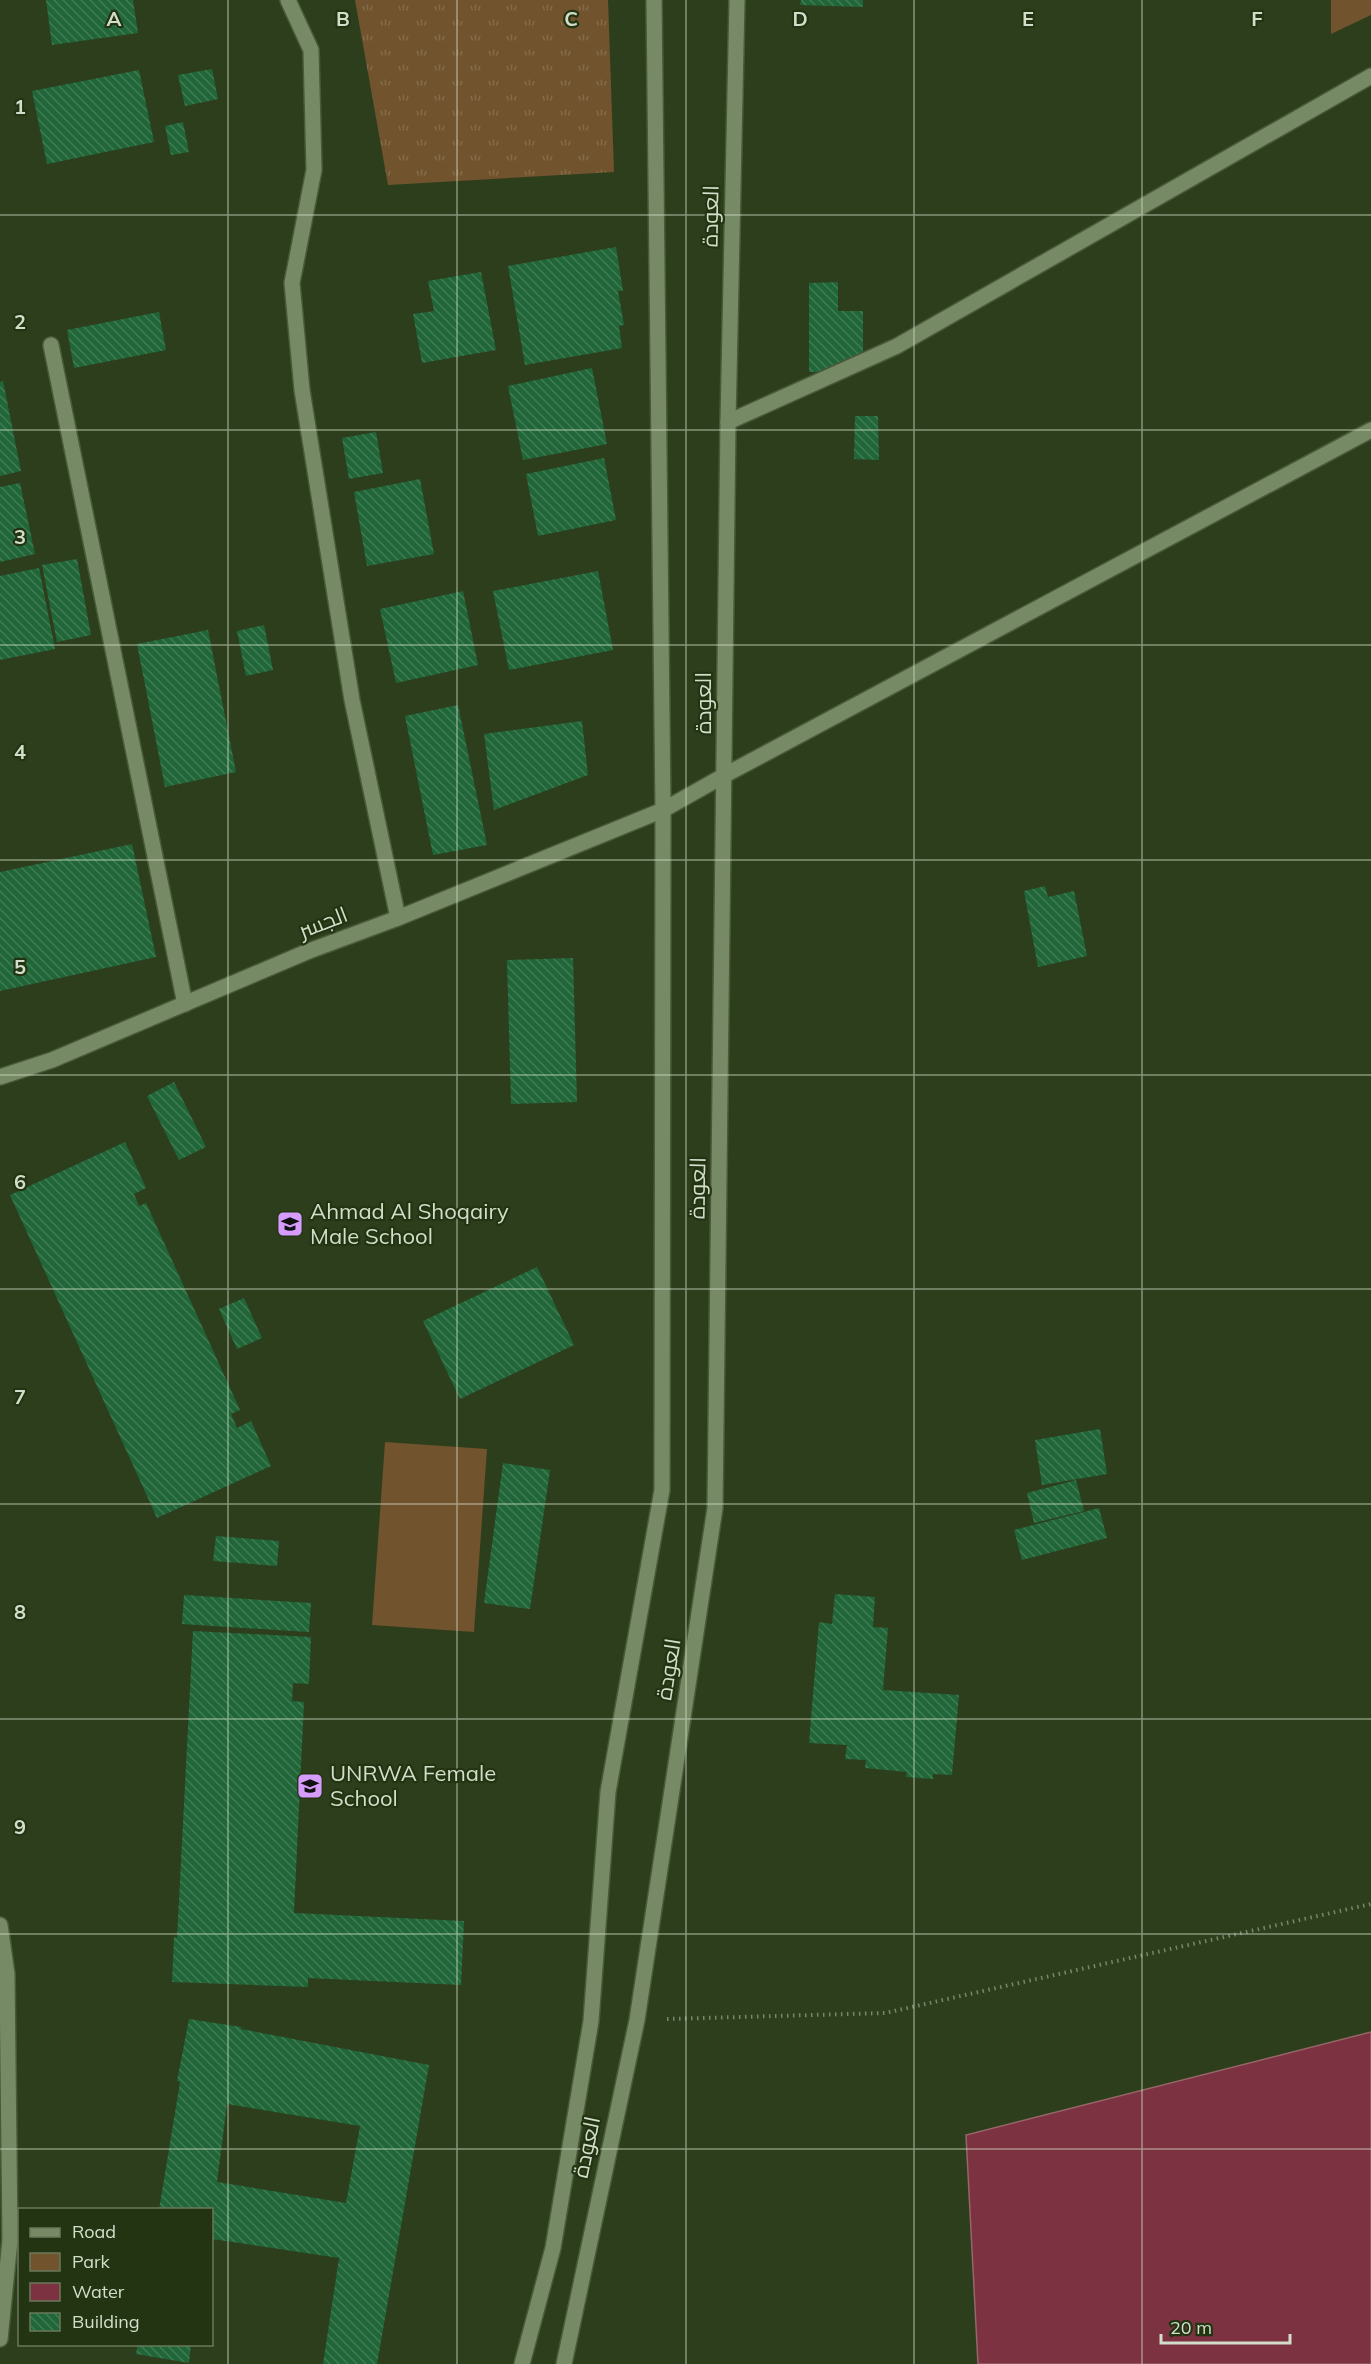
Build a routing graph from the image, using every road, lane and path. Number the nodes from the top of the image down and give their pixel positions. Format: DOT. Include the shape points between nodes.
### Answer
graph roads {
  1 [pos="288,0"];
  2 [pos="654,0"];
  3 [pos="737,0"];
  4 [pos="1371,76"];
  5 [pos="51,345"];
  6 [pos="728,422"];
  7 [pos="1371,430"];
  8 [pos="725,774"];
  9 [pos="663,810"];
  10 [pos="398,918"];
  11 [pos="184,1004"];
  12 [pos="0,1077"];
  13 [pos="1371,1904"];
  14 [pos="0,1925"];
  15 [pos="637,2020"];
  16 [pos="5,2240"];
  17 [pos="0,2339"];
  18 [pos="522,2364"];
  19 [pos="564,2364"];
  1 -- 10 [label="main road" via="310,50 314,170 292,283 302,390 352,700"];
  2 -- 9 [label="main road, العودة"];
  3 -- 6 [label="main road, العودة"];
  4 -- 6 [label="main road" via="897,345"];
  5 -- 11 [label="main road"];
  6 -- 8 [label="main road, العودة"];
  7 -- 8 [label="main road, الجسر"];
  8 -- 9 [label="main road, الجسر"];
  8 -- 15 [label="main road, العودة" via="715,1508"];
  9 -- 10 [label="main road, الجسر"];
  9 -- 18 [label="main road, العودة" via="662,1490 608,1792 591,2021 554,2248"];
  10 -- 11 [label="main road, الجسر"];
  11 -- 12 [label="main road, الجسر" via="52,1060"];
  13 -- 15 [label="path" via="885,2013"];
  14 -- 16 [label="main road" via="7,1974"];
  15 -- 19 [label="main road, العودة"];
  16 -- 17 [label="main road"];
}
